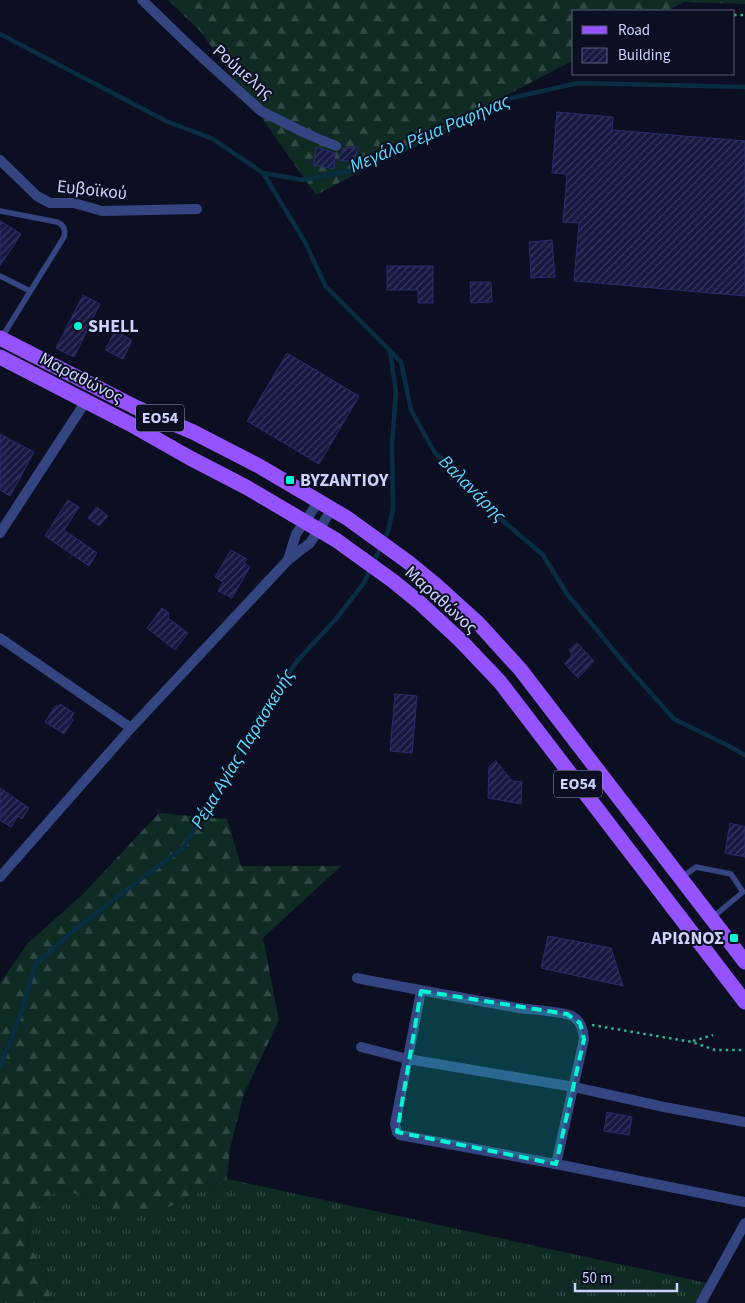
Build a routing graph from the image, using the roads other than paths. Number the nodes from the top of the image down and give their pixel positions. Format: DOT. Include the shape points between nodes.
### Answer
graph roads {
  1 [pos="142,0"];
  2 [pos="336,146"];
  3 [pos="0,160"];
  4 [pos="197,209"];
  5 [pos="0,211"];
  6 [pos="0,276"];
  7 [pos="30,291"];
  8 [pos="0,338"];
  9 [pos="0,357"];
  10 [pos="86,401"];
  11 [pos="326,505"];
  12 [pos="305,521"];
  13 [pos="319,529"];
  14 [pos="0,533"];
  15 [pos="288,560"];
  16 [pos="0,638"];
  17 [pos="131,728"];
  18 [pos="0,877"];
  19 [pos="681,878"];
  20 [pos="712,919"];
  21 [pos="745,962"];
  22 [pos="357,978"];
  23 [pos="421,991"];
  24 [pos="745,1002"];
  25 [pos="361,1048"];
  26 [pos="408,1059"];
  27 [pos="574,1087"];
  28 [pos="745,1122"];
  29 [pos="556,1164"];
  30 [pos="745,1202"];
  31 [pos="745,1223"];
  32 [pos="701,1303"];
  1 -- 2 [label="street, Ρούμελης" via="260,111"];
  3 -- 4 [label="street, Ευβοϊκού" via="37,196 50,203 74,203 109,211"];
  5 -- 7 [label="lane" via="57,222 65,228 64,237"];
  6 -- 7 [label="lane"];
  7 -- 8 [label="lane"];
  8 -- 11 [label="main road, Μαραθώνος / ΕΟ54" via="138,408 193,432"];
  9 -- 10 [label="main road, Μαραθώνος / ΕΟ54"];
  10 -- 12 [label="main road, Μαραθώνος / ΕΟ54"];
  10 -- 14 [label="street"];
  11 -- 12 [label="street"];
  11 -- 13 [label="street"];
  11 -- 19 [label="main road, Μαραθώνος / ΕΟ54" via="401,556 478,623 520,668"];
  12 -- 13 [label="main road, Μαραθώνος / ΕΟ54"];
  12 -- 15 [label="street" via="296,534"];
  13 -- 15 [label="street" via="310,543"];
  13 -- 24 [label="main road, Μαραθώνος / ΕΟ54" via="393,581 447,628 500,682"];
  15 -- 17 [label="street"];
  16 -- 17 [label="street"];
  17 -- 18 [label="street"];
  19 -- 20 [label="main road, Μαραθώνος / ΕΟ54"];
  19 -- 20 [label="lane" via="696,867 731,874 743,892"];
  20 -- 21 [label="main road, Μαραθώνος / ΕΟ54"];
  22 -- 23 [label="street"];
  23 -- 26 [label="street"];
  23 -- 27 [label="street" via="575,1017 584,1030 584,1039"];
  25 -- 26 [label="street"];
  26 -- 27 [label="street"];
  26 -- 29 [label="street" via="395,1124 400,1135"];
  27 -- 28 [label="street"];
  27 -- 29 [label="street"];
  29 -- 30 [label="street"];
  31 -- 32 [label="street"];
}
